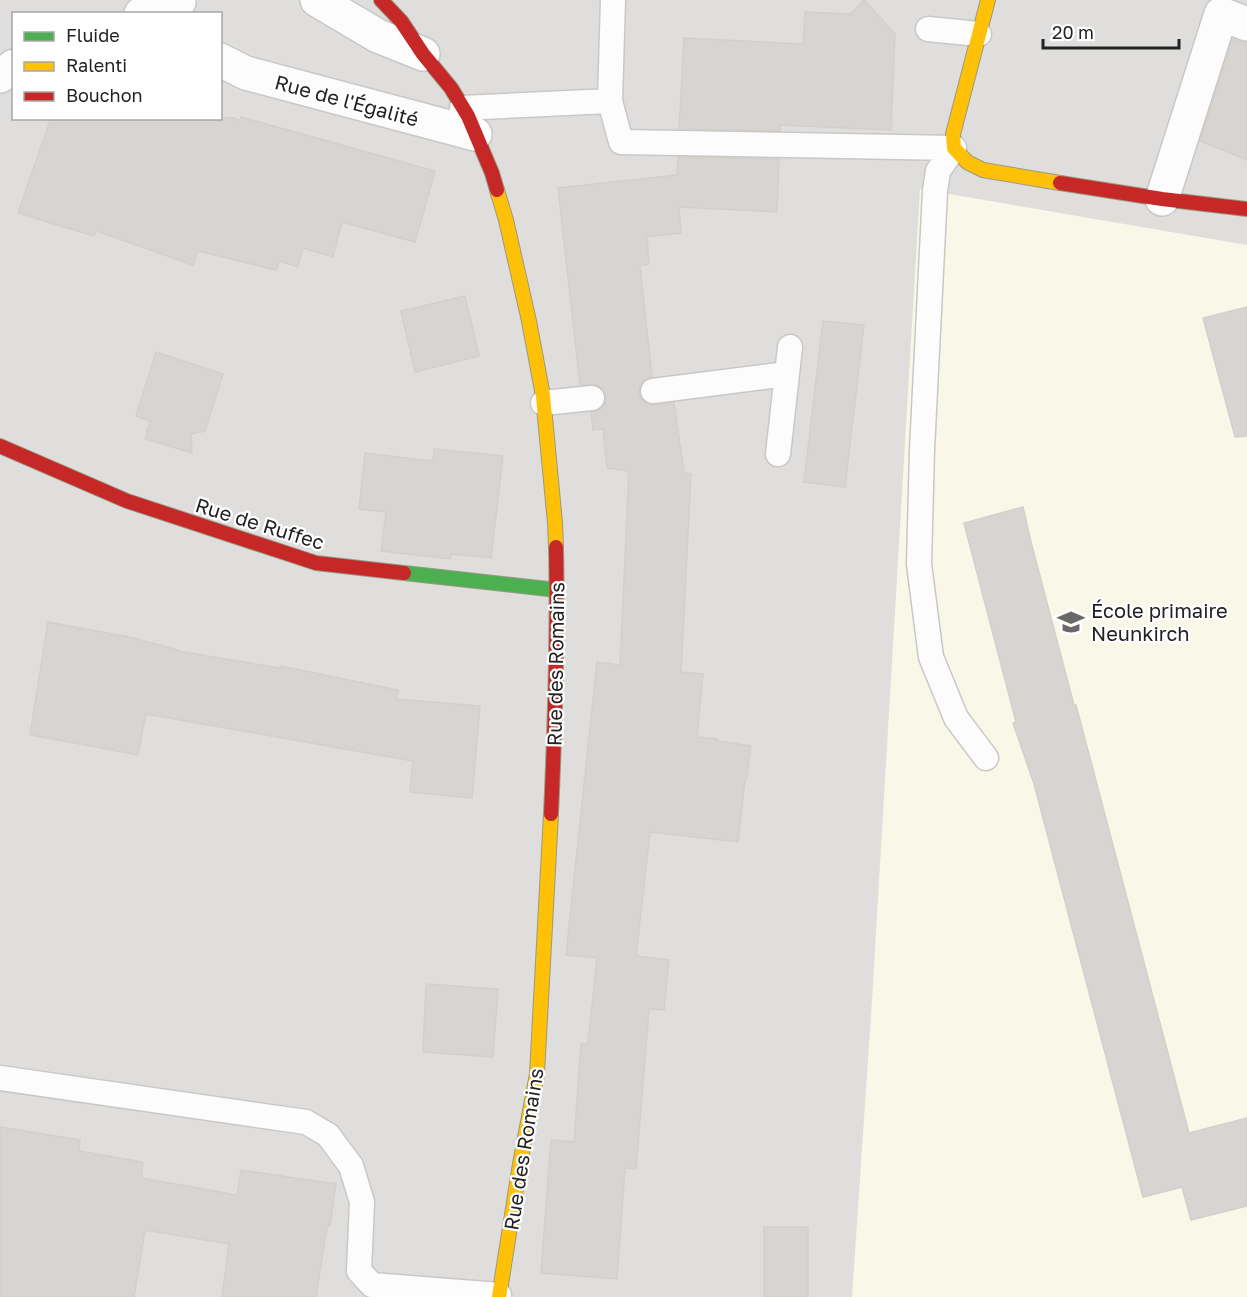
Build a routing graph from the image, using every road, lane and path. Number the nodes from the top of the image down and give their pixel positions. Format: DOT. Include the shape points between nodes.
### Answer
graph roads {
  1 [pos="317,0"];
  2 [pos="381,0"];
  3 [pos="613,0"];
  4 [pos="988,0"];
  5 [pos="180,5"];
  6 [pos="150,12"];
  7 [pos="1247,24"];
  8 [pos="928,28"];
  9 [pos="979,34"];
  10 [pos="423,54"];
  11 [pos="222,61"];
  12 [pos="610,100"];
  13 [pos="469,121"];
  14 [pos="954,148"];
  15 [pos="1162,199"];
  16 [pos="1247,209"];
  17 [pos="790,347"];
  18 [pos="787,374"];
  19 [pos="653,391"];
  20 [pos="592,398"];
  21 [pos="543,403"];
  22 [pos="0,447"];
  23 [pos="778,454"];
  24 [pos="557,590"];
  25 [pos="986,758"];
  26 [pos="0,1078"];
  27 [pos="504,1296"];
  1 -- 10 [label="street, Rue des Romains" via="378,36"];
  2 -- 10 [label="street, Rue des Romains"];
  3 -- 12 [label="lane"];
  4 -- 9 [label="street"];
  5 -- 6 [label="street"];
  7 -- 15 [label="street" via="1221,14"];
  8 -- 9 [label="lane"];
  9 -- 14 [label="street" via="953,134"];
  10 -- 13 [label="street, Rue des Romains" via="451,88"];
  11 -- 13 [label="street, Rue de l'Égalité" via="246,73"];
  12 -- 13 [label="lane"];
  12 -- 14 [label="lane" via="621,142"];
  13 -- 21 [label="street, Rue des Romains" via="492,173 506,220"];
  14 -- 15 [label="street" via="967,162 983,170"];
  14 -- 25 [label="lane" via="938,171 935,191 920,564 931,657 956,718"];
  15 -- 16 [label="street"];
  17 -- 18 [label="lane"];
  18 -- 19 [label="lane"];
  18 -- 23 [label="lane"];
  20 -- 21 [label="lane"];
  21 -- 24 [label="street, Rue des Romains" via="556,535"];
  22 -- 24 [label="street, Rue de Ruffec" via="127,501 316,563"];
  24 -- 27 [label="street, Rue des Romains" via="554,747 537,1074 520,1164"];
  26 -- 27 [label="lane" via="306,1122 328,1135 351,1166 362,1202 359,1271 372,1285"];
}
